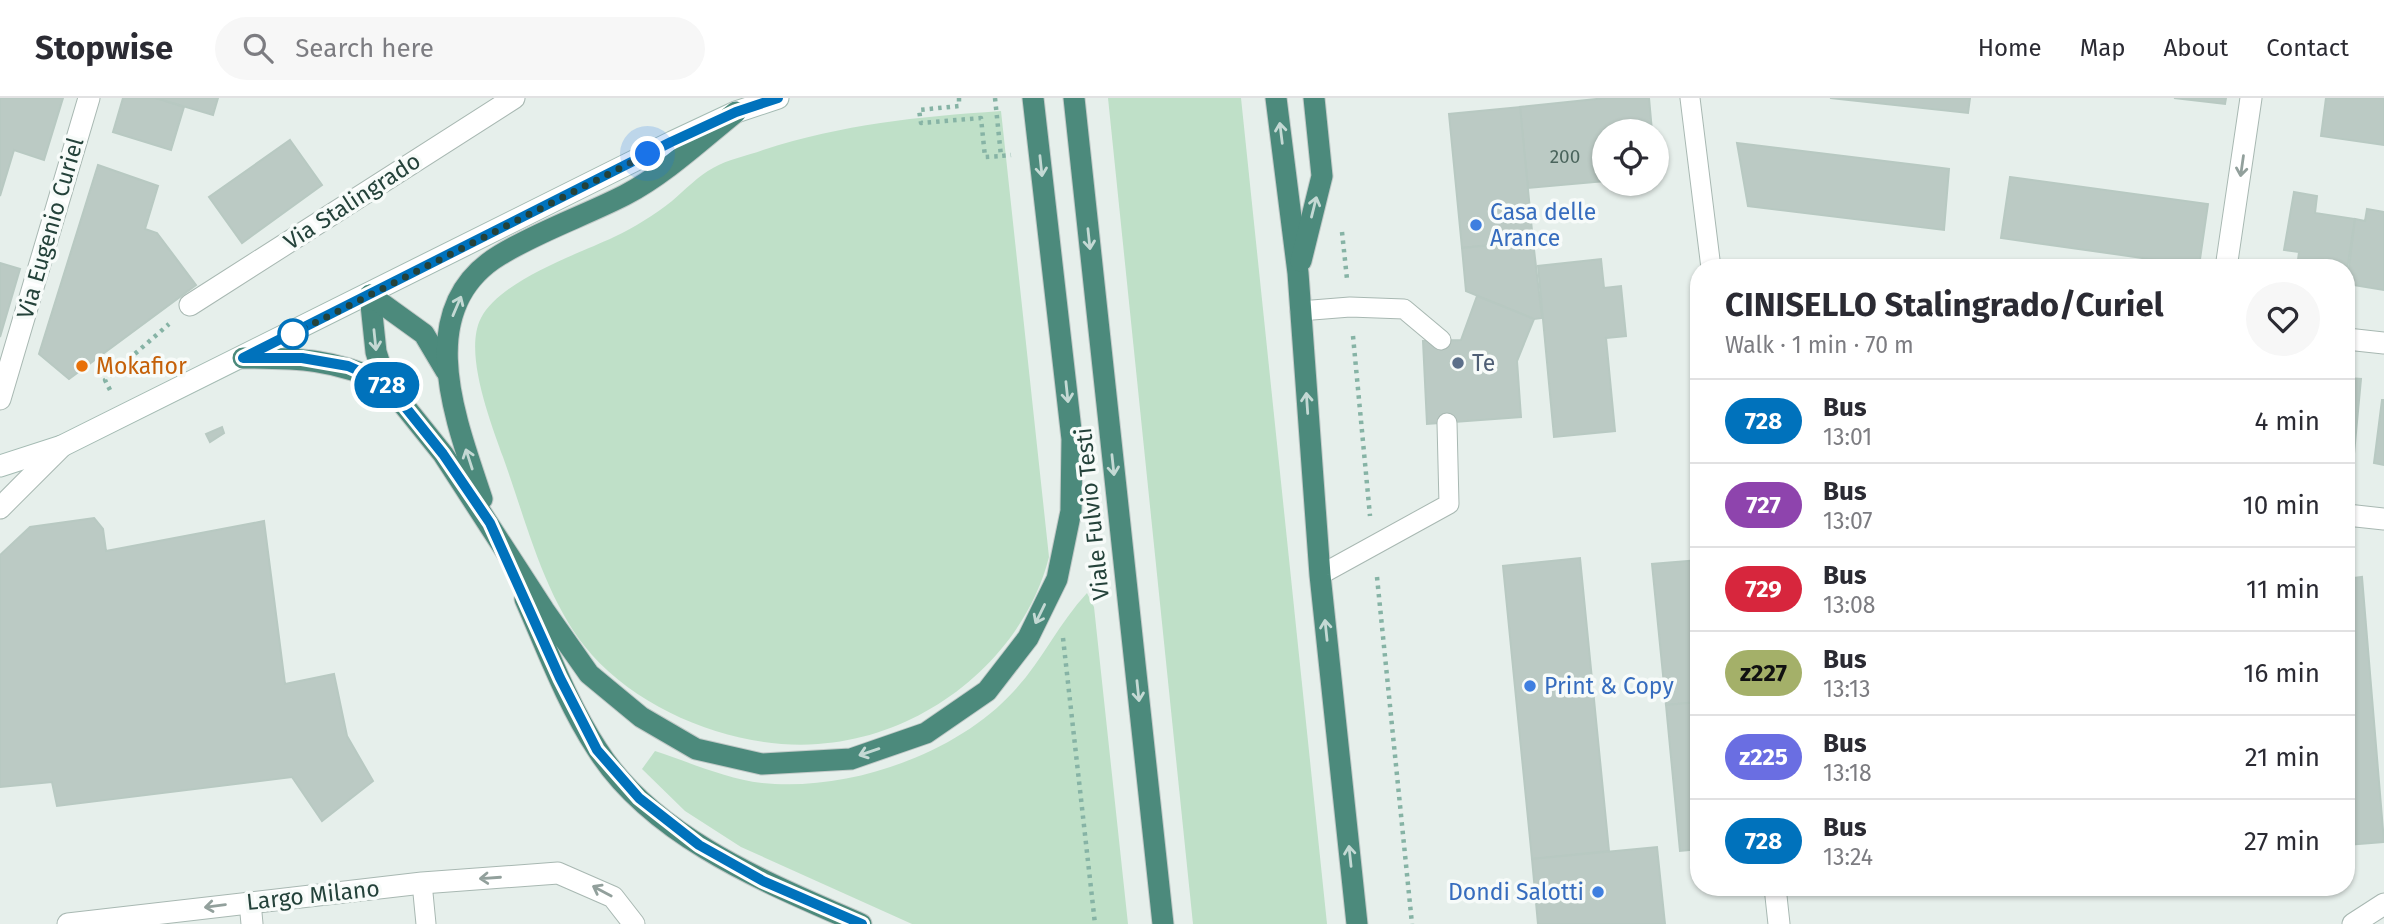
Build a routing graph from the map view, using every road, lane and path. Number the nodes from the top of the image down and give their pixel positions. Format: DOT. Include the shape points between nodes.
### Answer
graph roads {
  1 [pos="89,98"];
  2 [pos="514,98"];
  3 [pos="778,98"];
  4 [pos="959,98"];
  5 [pos="995,98"];
  6 [pos="1033,98"];
  7 [pos="1074,98"];
  8 [pos="1276,98"];
  9 [pos="1314,98"];
  10 [pos="1690,98"];
  11 [pos="2251,98"];
  12 [pos="736,112"];
  13 [pos="1013,155"];
  14 [pos="1001,156"];
  15 [pos="1710,259"];
  16 [pos="2228,259"];
  17 [pos="1298,273"];
  18 [pos="370,295"];
  19 [pos="190,304"];
  20 [pos="1300,311"];
  21 [pos="1441,340"];
  22 [pos="2355,341"];
  23 [pos="2384,343"];
  24 [pos="243,358"];
  25 [pos="447,373"];
  26 [pos="386,383"];
  27 [pos="0,399"];
  28 [pos="122,416"];
  29 [pos="1447,423"];
  30 [pos="62,446"];
  31 [pos="0,466"];
  32 [pos="0,509"];
  33 [pos="2355,516"];
  34 [pos="2384,519"];
  35 [pos="490,523"];
  36 [pos="1320,575"];
  37 [pos="422,883"];
  38 [pos="1775,896"];
  39 [pos="250,902"];
  40 [pos="2384,904"];
  41 [pos="68,924"];
  42 [pos="252,924"];
  43 [pos="426,924"];
  44 [pos="634,924"];
  45 [pos="861,924"];
  46 [pos="1163,924"];
  47 [pos="1357,924"];
  48 [pos="1779,924"];
  49 [pos="2353,924"];
  1 -- 27 [label="street, Via Eugenio Curiel"];
  2 -- 19 [label="street, Via Stalingrado"];
  3 -- 12 [label="street"];
  4 -- 14 [label="path" via="959,106 919,110 921,124 981,118 985,157"];
  5 -- 14 [label="path"];
  6 -- 35 [label="highway, one-way" via="1072,439 1071,511 1057,579 1028,638 987,691 926,733 851,759 762,764 696,749 641,718 589,674"];
  7 -- 46 [label="highway, Viale Fulvio Testi, one-way"];
  17 -- 8 [label="highway, one-way"];
  17 -- 9 [label="highway, one-way" via="1322,176"];
  10 -- 15 [label="lane"];
  11 -- 16 [label="street, one-way"];
  12 -- 18 [label="street"];
  25 -- 12 [label="highway, one-way" via="446,350 457,305 484,267 644,184"];
  13 -- 14 [label="path"];
  17 -- 20 [label="highway"];
  18 -- 24 [label="street"];
  18 -- 25 [label="highway" via="424,334"];
  18 -- 26 [label="highway, one-way" via="376,352"];
  19 -- 28 [label="path" via="105,380"];
  20 -- 21 [label="lane" via="1404,309"];
  36 -- 20 [label="highway, one-way"];
  22 -- 23 [label="street"];
  24 -- 26 [label="highway" via="302,358 337,364"];
  24 -- 28 [label="street"];
  35 -- 25 [label="highway, one-way"];
  26 -- 35 [label="highway"];
  28 -- 30 [label="street"];
  29 -- 36 [label="lane" via="1449,504"];
  30 -- 31 [label="street"];
  30 -- 32 [label="street"];
  33 -- 34 [label="street"];
  35 -- 45 [label="highway" via="597,750 639,798 699,845 763,881"];
  47 -- 36 [label="highway, one-way"];
  37 -- 39 [label="street, Largo Milano"];
  37 -- 43 [label="lane"];
  44 -- 37 [label="street, Largo Milano, one-way" via="613,897 558,873"];
  38 -- 48 [label="street"];
  39 -- 41 [label="street, Largo Milano, one-way"];
  39 -- 42 [label="street"];
  40 -- 49 [label="street"];
}
